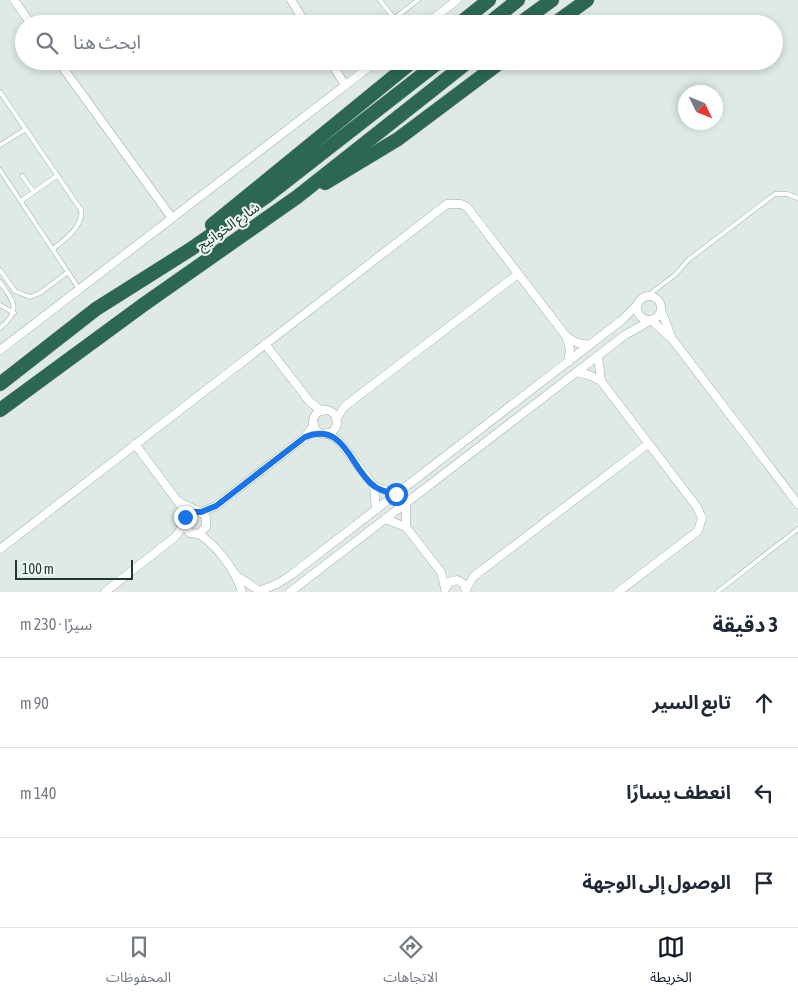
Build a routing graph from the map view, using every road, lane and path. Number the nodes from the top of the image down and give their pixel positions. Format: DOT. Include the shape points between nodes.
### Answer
graph roads {
  1 [pos="14,0"];
  2 [pos="290,0"];
  3 [pos="380,0"];
  4 [pos="418,0"];
  5 [pos="457,0"];
  6 [pos="489,0"];
  7 [pos="518,0"];
  8 [pos="552,0"];
  9 [pos="588,0"];
  10 [pos="25,15"];
  11 [pos="300,15"];
  12 [pos="392,15"];
  13 [pos="398,15"];
  14 [pos="438,15"];
  15 [pos="470,15"];
  16 [pos="499,15"];
  17 [pos="531,15"];
  18 [pos="567,15"];
  19 [pos="65,70"];
  20 [pos="336,70"];
  21 [pos="365,70"];
  22 [pos="402,70"];
  23 [pos="428,70"];
  24 [pos="458,70"];
  25 [pos="490,70"];
  26 [pos="346,85"];
  27 [pos="0,92"];
  28 [pos="26,129"];
  29 [pos="0,146"];
  30 [pos="0,170"];
  31 [pos="58,175"];
  32 [pos="22,176"];
  33 [pos="34,192"];
  34 [pos="297,197"];
  35 [pos="798,198"];
  36 [pos="21,202"];
  37 [pos="172,218"];
  38 [pos="53,249"];
  39 [pos="191,249"];
  40 [pos="0,270"];
  41 [pos="68,272"];
  42 [pos="518,274"];
  43 [pos="0,284"];
  44 [pos="79,289"];
  45 [pos="647,296"];
  46 [pos="637,305"];
  47 [pos="0,306"];
  48 [pos="661,310"];
  49 [pos="14,313"];
  50 [pos="651,320"];
  51 [pos="0,328"];
  52 [pos="566,336"];
  53 [pos="673,340"];
  54 [pos="265,344"];
  55 [pos="590,345"];
  56 [pos="0,350"];
  57 [pos="598,356"];
  58 [pos="568,362"];
  59 [pos="577,372"];
  60 [pos="600,381"];
  61 [pos="0,384"];
  62 [pos="23,393"];
  63 [pos="310,402"];
  64 [pos="345,406"];
  65 [pos="0,410"];
  66 [pos="322,410"];
  67 [pos="330,412"];
  68 [pos="315,416"];
  69 [pos="0,419"];
  70 [pos="336,422"];
  71 [pos="314,425"];
  72 [pos="323,433"];
  73 [pos="305,437"];
  74 [pos="339,441"];
  75 [pos="135,444"];
  76 [pos="648,444"];
  77 [pos="374,486"];
  78 [pos="396,494"];
  79 [pos="180,502"];
  80 [pos="406,503"];
  81 [pos="798,504"];
  82 [pos="216,506"];
  83 [pos="376,510"];
  84 [pos="197,511"];
  85 [pos="385,519"];
  86 [pos="185,521"];
  87 [pos="206,523"];
  88 [pos="406,527"];
  89 [pos="798,530"];
  90 [pos="194,533"];
  91 [pos="176,537"];
  92 [pos="210,542"];
  93 [pos="0,549"];
  94 [pos="441,572"];
  95 [pos="236,575"];
  96 [pos="474,576"];
  97 [pos="457,581"];
  98 [pos="445,590"];
  99 [pos="466,590"];
  100 [pos="260,591"];
  101 [pos="105,592"];
  102 [pos="242,592"];
  103 [pos="290,592"];
  104 [pos="618,592"];
  105 [pos="717,592"];
  1 -- 10 [label="street"];
  2 -- 11 [label="street"];
  3 -- 12 [label="lane"];
  4 -- 13 [label="lane"];
  5 -- 14 [label="street"];
  6 -- 15 [label="highway"];
  7 -- 16 [label="highway"];
  8 -- 17 [label="highway"];
  9 -- 18 [label="highway"];
  19 -- 37 [label="street"];
  20 -- 26 [label="street"];
  21 -- 26 [label="street"];
  22 -- 39 [label="highway" via="219,219"];
  23 -- 39 [label="highway, شارع الخوانيج" via="267,196"];
  24 -- 34 [label="highway, شارع الخوانيج"];
  25 -- 34 [label="highway" via="374,155"];
  26 -- 37 [label="street"];
  27 -- 28 [label="lane"];
  28 -- 29 [label="lane"];
  28 -- 31 [label="lane"];
  30 -- 36 [label="lane"];
  31 -- 33 [label="lane"];
  31 -- 38 [label="lane" via="82,216 70,234"];
  32 -- 33 [label="lane"];
  33 -- 36 [label="lane"];
  34 -- 62 [label="highway, شارع الخوانيج"];
  35 -- 45 [label="lane" via="775,194 688,260 675,275"];
  36 -- 38 [label="lane"];
  37 -- 44 [label="street"];
  38 -- 41 [label="lane"];
  39 -- 61 [label="highway, شارع الخوانيج" via="104,304"];
  40 -- 41 [label="lane" via="19,295 30,297"];
  41 -- 44 [label="lane"];
  42 -- 52 [label="street"];
  42 -- 54 [label="street" via="467,207 447,204"];
  42 -- 64 [label="street"];
  43 -- 49 [label="lane" via="12,300"];
  44 -- 56 [label="street"];
  45 -- 46 [label="street"];
  45 -- 48 [label="street" via="659,301"];
  46 -- 50 [label="street" via="638,314"];
  46 -- 55 [label="street"];
  47 -- 49 [label="lane"];
  48 -- 50 [label="street"];
  48 -- 53 [label="street"];
  49 -- 51 [label="lane"];
  50 -- 53 [label="street"];
  50 -- 57 [label="street"];
  52 -- 55 [label="street" via="577,343"];
  52 -- 58 [label="street" via="570,349"];
  53 -- 81 [label="street"];
  54 -- 63 [label="street"];
  54 -- 75 [label="street"];
  55 -- 58 [label="street"];
  57 -- 59 [label="street"];
  57 -- 60 [label="street"];
  58 -- 78 [label="street"];
  59 -- 60 [label="street"];
  59 -- 80 [label="street"];
  60 -- 76 [label="street"];
  62 -- 65 [label="highway, شارع الخوانيج"];
  62 -- 69 [label="street"];
  63 -- 66 [label="street"];
  63 -- 68 [label="street"];
  64 -- 67 [label="street"];
  64 -- 70 [label="street"];
  66 -- 67 [label="street"];
  66 -- 68 [label="street"];
  67 -- 70 [label="street"];
  68 -- 71 [label="street"];
  70 -- 72 [label="street"];
  70 -- 74 [label="street"];
  71 -- 72 [label="street"];
  71 -- 73 [label="street"];
  72 -- 73 [label="street"];
  72 -- 74 [label="street"];
  73 -- 82 [label="street"];
  74 -- 77 [label="street"];
  75 -- 79 [label="street"];
  75 -- 93 [label="street"];
  76 -- 96 [label="street"];
  76 -- 104 [label="street" via="700,512 701,525 693,535"];
  77 -- 78 [label="street"];
  77 -- 83 [label="street"];
  78 -- 83 [label="street"];
  79 -- 84 [label="street"];
  79 -- 86 [label="street"];
  80 -- 85 [label="street"];
  80 -- 88 [label="street"];
  82 -- 84 [label="street"];
  82 -- 87 [label="street"];
  83 -- 100 [label="street" via="284,580"];
  84 -- 86 [label="street"];
  84 -- 87 [label="street"];
  85 -- 88 [label="street"];
  85 -- 103 [label="street"];
  86 -- 90 [label="street"];
  86 -- 91 [label="street"];
  87 -- 90 [label="street"];
  87 -- 92 [label="street"];
  88 -- 94 [label="street"];
  89 -- 105 [label="lane"];
  90 -- 91 [label="street"];
  90 -- 92 [label="street"];
  91 -- 101 [label="street"];
  92 -- 95 [label="street"];
  94 -- 97 [label="street"];
  94 -- 98 [label="street"];
  95 -- 100 [label="street"];
  95 -- 102 [label="street"];
  96 -- 97 [label="street"];
  96 -- 99 [label="street"];
  97 -- 98 [label="street"];
  97 -- 99 [label="street"];
}
